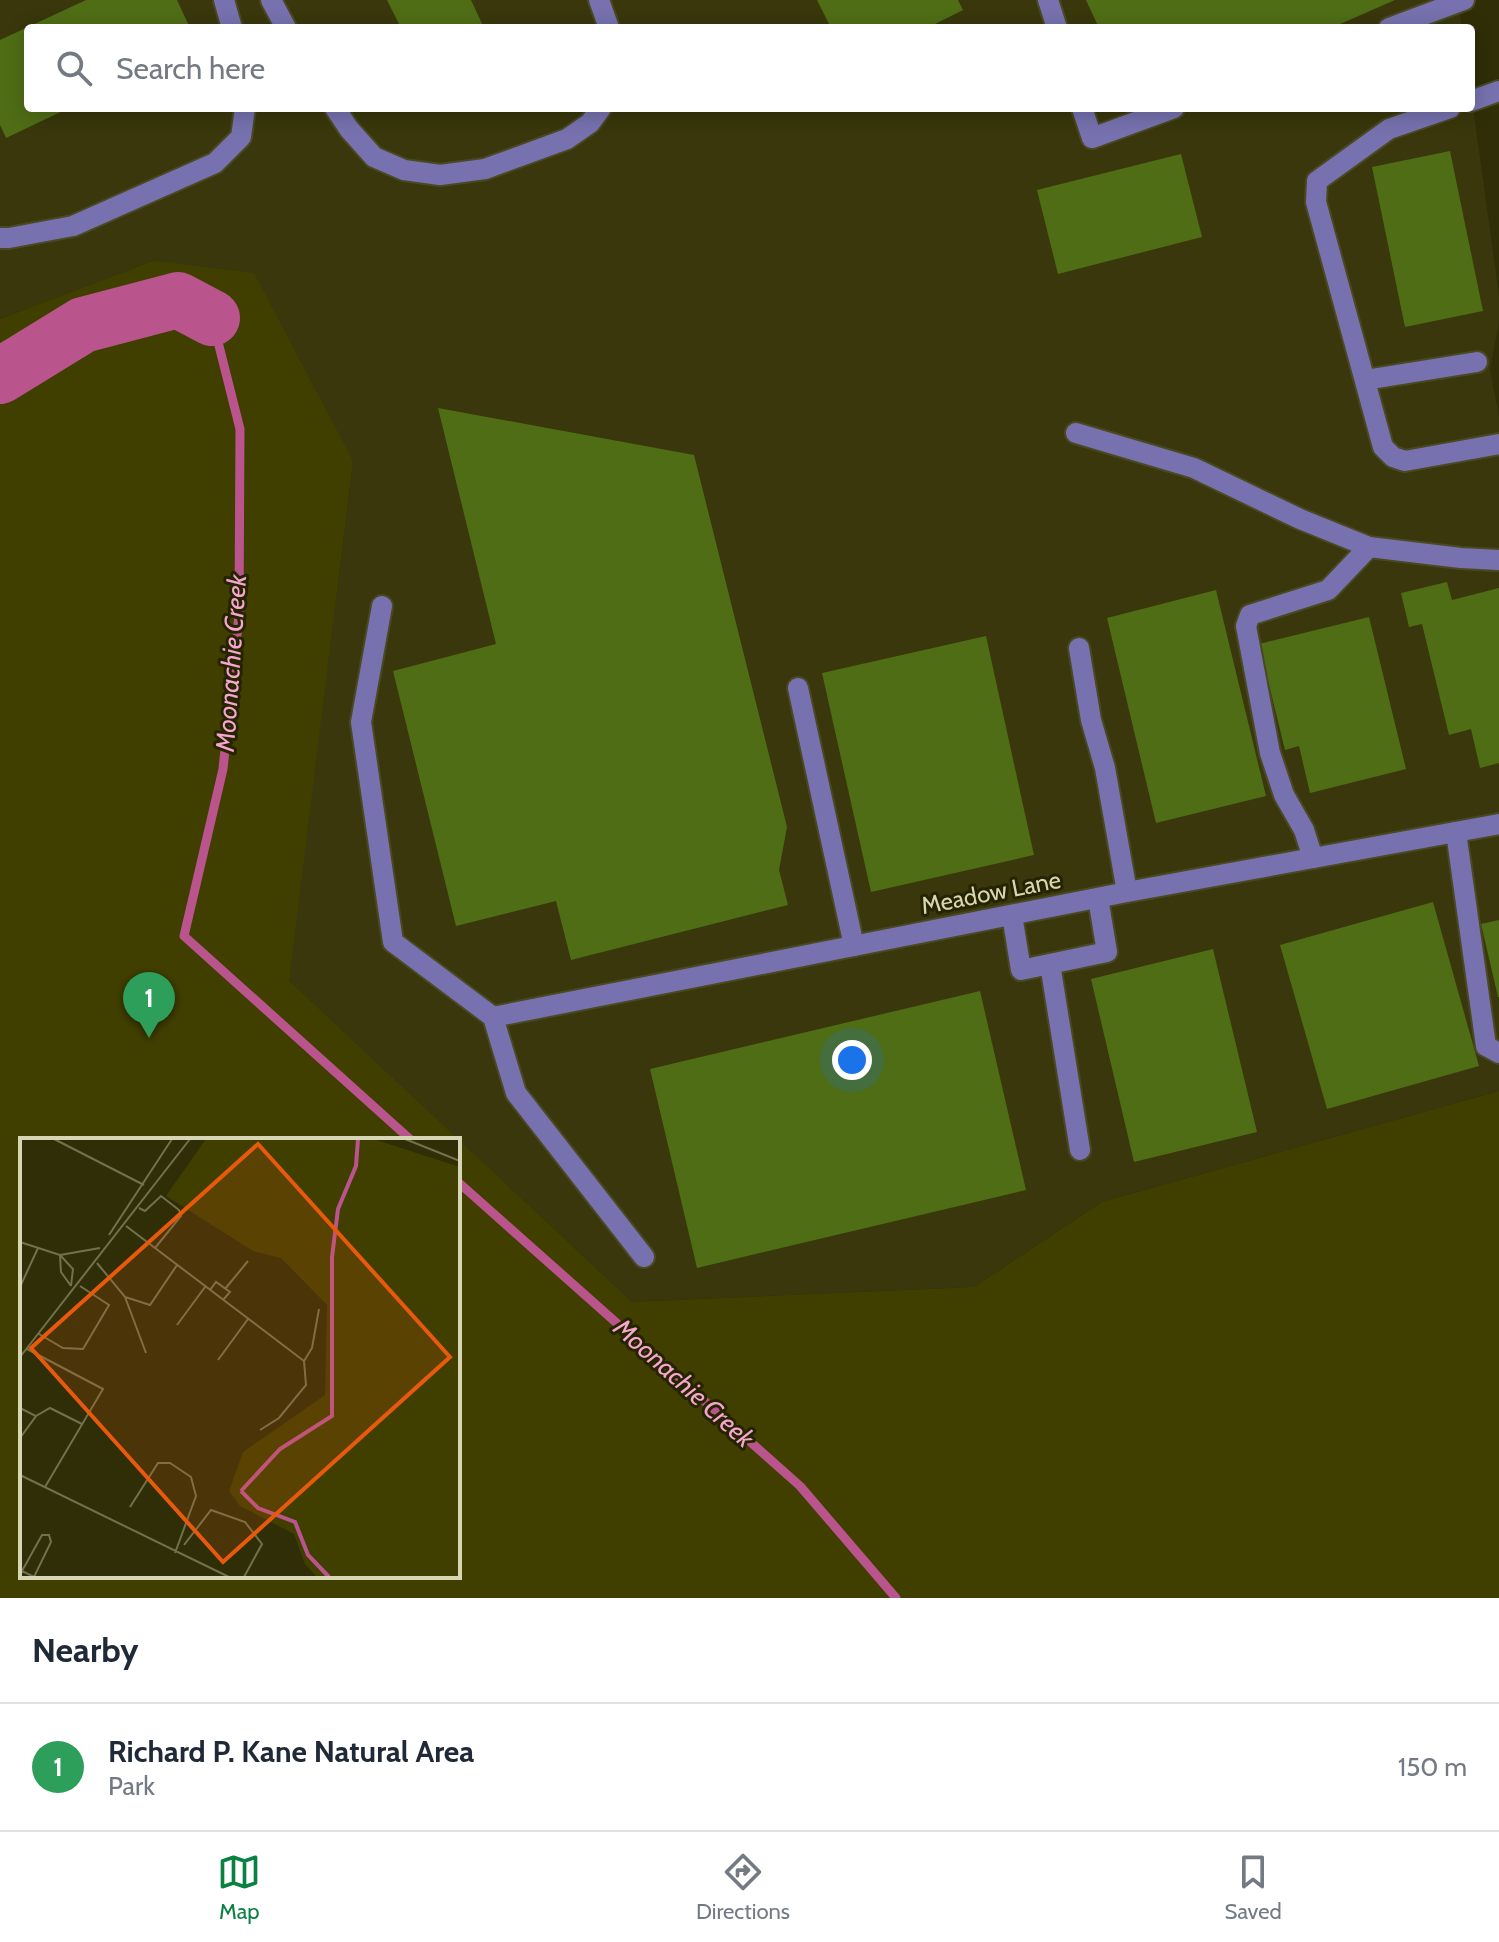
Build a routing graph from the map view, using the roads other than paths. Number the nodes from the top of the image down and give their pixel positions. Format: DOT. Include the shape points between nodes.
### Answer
graph roads {
  1 [pos="224,0"];
  2 [pos="271,0"];
  3 [pos="599,0"];
  4 [pos="1048,0"];
  5 [pos="1464,0"];
  6 [pos="231,24"];
  7 [pos="284,24"];
  8 [pos="608,24"];
  9 [pos="1056,24"];
  10 [pos="1400,24"];
  11 [pos="1499,91"];
  12 [pos="1475,100"];
  13 [pos="244,112"];
  14 [pos="338,112"];
  15 [pos="598,112"];
  16 [pos="1083,112"];
  17 [pos="1163,112"];
  18 [pos="1438,112"];
  19 [pos="0,238"];
  20 [pos="1477,362"];
  21 [pos="1365,380"];
  22 [pos="1076,433"];
  23 [pos="1499,444"];
  24 [pos="1369,547"];
  25 [pos="1499,560"];
  26 [pos="382,606"];
  27 [pos="1079,648"];
  28 [pos="798,688"];
  29 [pos="1499,824"];
  30 [pos="1456,832"];
  31 [pos="1313,858"];
  32 [pos="1127,892"];
  33 [pos="1098,898"];
  34 [pos="1012,915"];
  35 [pos="854,946"];
  36 [pos="1050,964"];
  37 [pos="493,1017"];
  38 [pos="1499,1053"];
  39 [pos="1080,1150"];
  40 [pos="644,1257"];
  1 -- 6 [label="street"];
  2 -- 7 [label="street"];
  3 -- 8 [label="street"];
  4 -- 9 [label="street"];
  5 -- 10 [label="street"];
  11 -- 12 [label="street"];
  13 -- 19 [label="street" via="241,137 215,163 73,226"];
  14 -- 15 [label="street" via="374,157 404,170 440,175 485,169 567,139"];
  16 -- 17 [label="street" via="1092,138"];
  18 -- 21 [label="street" via="1389,129 1317,181 1316,202"];
  20 -- 21 [label="street"];
  21 -- 23 [label="street" via="1383,447 1393,457 1405,461"];
  22 -- 24 [label="street" via="1194,468"];
  24 -- 25 [label="street"];
  24 -- 31 [label="street" via="1328,590 1250,615 1246,626 1270,753"];
  26 -- 37 [label="street" via="361,722 393,942"];
  27 -- 32 [label="street"];
  28 -- 35 [label="street"];
  29 -- 30 [label="street, Meadow Lane"];
  30 -- 31 [label="street, Meadow Lane"];
  30 -- 38 [label="street" via="1486,1046"];
  31 -- 32 [label="street, Meadow Lane"];
  32 -- 33 [label="street, Meadow Lane"];
  33 -- 34 [label="street, Meadow Lane"];
  33 -- 36 [label="street" via="1107,952"];
  34 -- 35 [label="street, Meadow Lane"];
  34 -- 36 [label="street" via="1021,970"];
  35 -- 37 [label="street, Meadow Lane"];
  36 -- 39 [label="street"];
  37 -- 40 [label="street" via="516,1093"];
}
